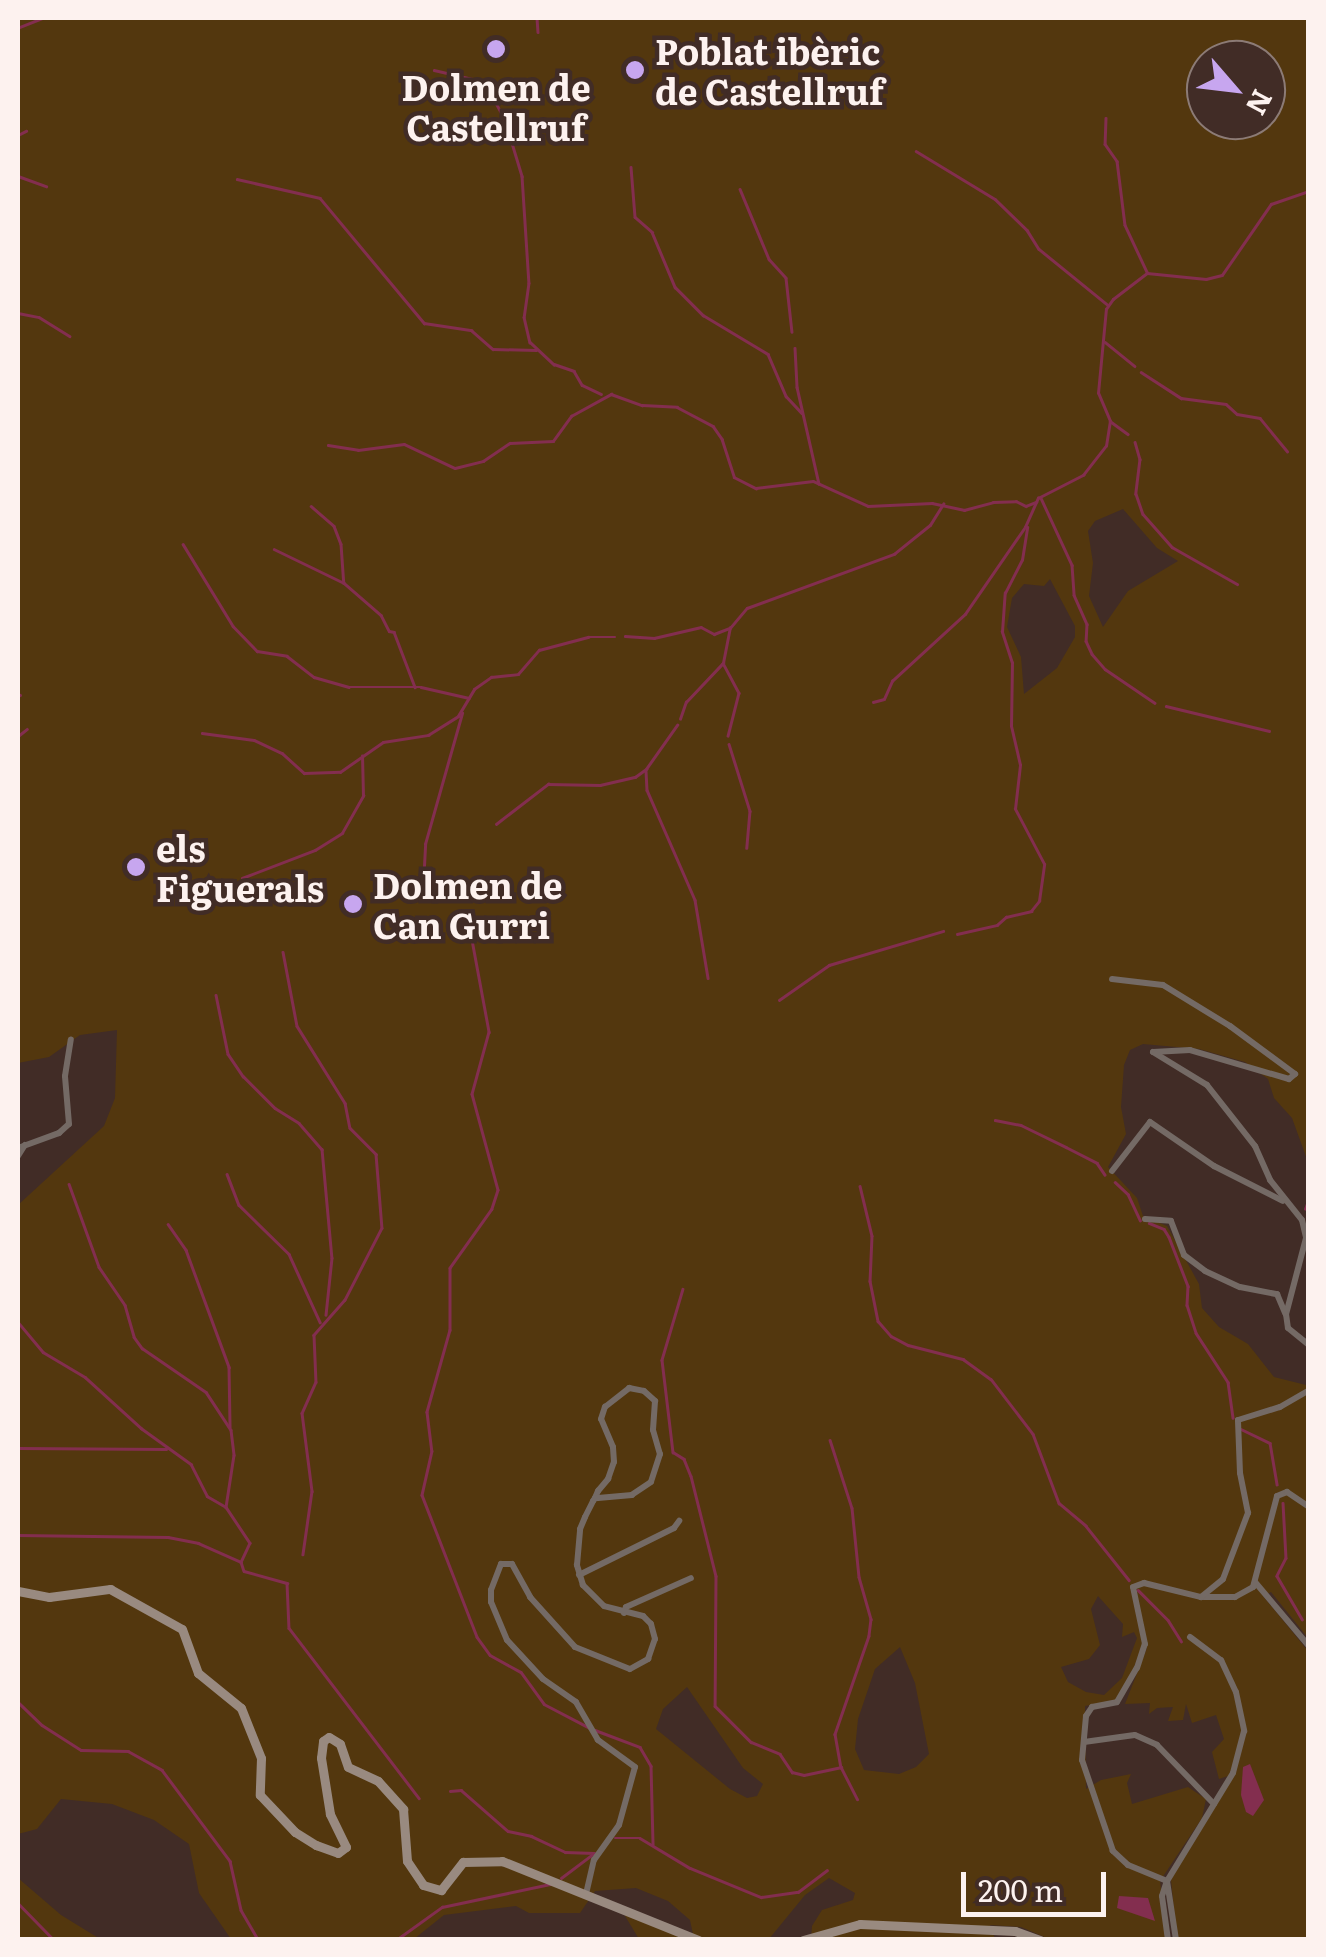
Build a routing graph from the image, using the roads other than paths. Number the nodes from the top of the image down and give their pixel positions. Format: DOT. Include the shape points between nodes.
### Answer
graph roads {
  1 [pos="1112,979"];
  2 [pos="71,1039"];
  3 [pos="26,1144"];
  4 [pos="18,1148"];
  5 [pos="18,1156"];
  6 [pos="1112,1171"];
  7 [pos="1284,1202"];
  8 [pos="1145,1219"];
  9 [pos="1286,1314"];
  10 [pos="1308,1344"];
  11 [pos="1308,1390"];
  12 [pos="595,1498"];
  13 [pos="1308,1506"];
  14 [pos="679,1521"];
  15 [pos="579,1576"];
  16 [pos="691,1578"];
  17 [pos="1256,1582"];
  18 [pos="18,1590"];
  19 [pos="1201,1597"];
  20 [pos="624,1612"];
  21 [pos="1190,1637"];
  22 [pos="1308,1645"];
  23 [pos="1084,1742"];
  24 [pos="1214,1804"];
  25 [pos="1167,1880"];
  26 [pos="586,1894"];
  27 [pos="699,1940"];
  28 [pos="803,1940"];
  29 [pos="1040,1940"];
  30 [pos="1172,1940"];
  1 -- 7 [label="street" via="1163,985 1293,1071 1288,1079 1190,1050 1153,1052 1207,1085 1255,1146"];
  2 -- 3 [label="street" via="65,1076 69,1124"];
  3 -- 4 [label="street"];
  3 -- 5 [label="street"];
  6 -- 7 [label="street" via="1150,1122"];
  7 -- 9 [label="street" via="1302,1220 1306,1238"];
  8 -- 9 [label="street" via="1171,1220 1184,1255 1240,1287 1277,1294"];
  9 -- 10 [label="street" via="1288,1328"];
  11 -- 19 [label="street" via="1238,1420 1245,1530 1224,1579"];
  12 -- 12 [label="street" via="632,1495 651,1482 660,1454 655,1402 644,1391 629,1388 605,1408 600,1419 614,1460"];
  12 -- 15 [label="street" via="580,1529"];
  13 -- 17 [label="street" via="1287,1492 1276,1496"];
  14 -- 15 [label="street"];
  15 -- 20 [label="street" via="599,1602"];
  16 -- 20 [label="street"];
  17 -- 19 [label="street" via="1234,1597"];
  17 -- 22 [label="street"];
  18 -- 26 [label="main road" via="48,1597 110,1589 182,1629 198,1673 241,1708 261,1758 260,1795 316,1845 338,1853 346,1847 330,1814 320,1758 329,1737 340,1744 348,1767 378,1780 402,1809 407,1861 423,1886 442,1890 463,1862 502,1860"];
  19 -- 23 [label="street" via="1144,1583 1133,1587 1143,1628 1141,1656 1117,1702 1089,1710"];
  20 -- 26 [label="street" via="643,1616 654,1634 648,1659 630,1669 566,1640 512,1564 501,1564 491,1590 508,1640 542,1679 576,1702 598,1740 635,1767 619,1825 594,1860"];
  21 -- 24 [label="street" via="1221,1660 1244,1731 1233,1773"];
  23 -- 24 [label="street" via="1135,1735 1157,1745"];
  23 -- 25 [label="street" via="1086,1778 1113,1851 1128,1865"];
  24 -- 25 [label="street"];
  25 -- 30 [label="street"];
  26 -- 27 [label="main road"];
  28 -- 29 [label="main road" via="860,1924 1014,1931"];
}
